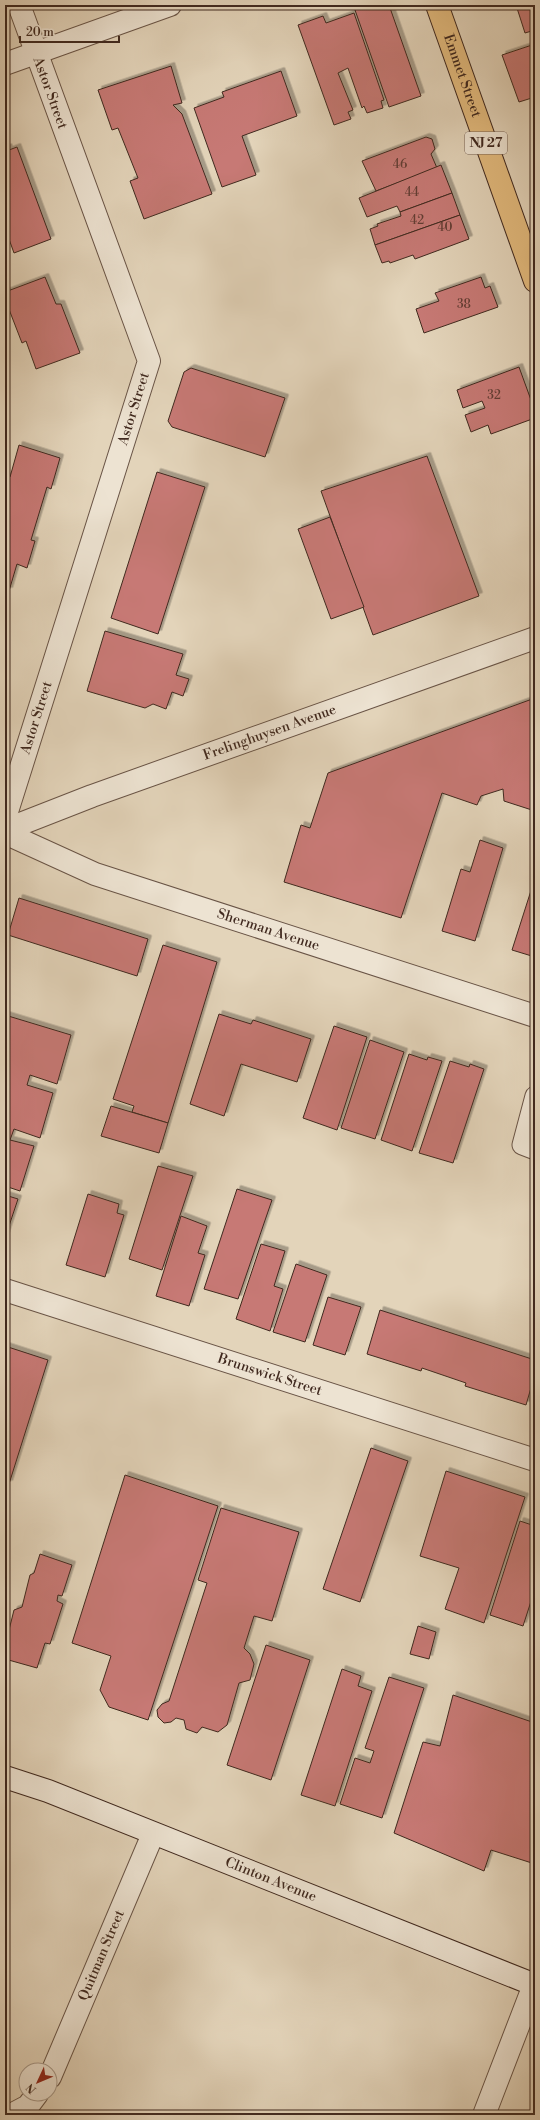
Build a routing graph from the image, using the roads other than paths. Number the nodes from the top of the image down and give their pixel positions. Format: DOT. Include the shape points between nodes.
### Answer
graph roads {
  1 [pos="19,5"];
  2 [pos="170,5"];
  3 [pos="436,5"];
  4 [pos="36,53"];
  5 [pos="5,64"];
  6 [pos="535,281"];
  7 [pos="535,638"];
  8 [pos="5,818"];
  9 [pos="5,830"];
  10 [pos="5,833"];
  11 [pos="535,1016"];
  12 [pos="535,1096"];
  13 [pos="535,1150"];
  14 [pos="5,1290"];
  15 [pos="535,1460"];
  16 [pos="5,1777"];
  17 [pos="153,1834"];
  18 [pos="535,1985"];
  19 [pos="56,2062"];
  20 [pos="31,2102"];
  21 [pos="11,2115"];
  22 [pos="484,2115"];
  1 -- 4 [label="street, Astor Street"];
  2 -- 4 [label="street"];
  3 -- 6 [label="main road, Emmet Street / NJ 27"];
  4 -- 5 [label="street"];
  4 -- 8 [label="street, Astor Street" via="149,361"];
  7 -- 9 [label="street, Frelinghuysen Avenue" via="92,796"];
  10 -- 11 [label="street, Sherman Avenue" via="95,874"];
  12 -- 13 [label="lane" via="522,1145"];
  14 -- 15 [label="street, Brunswick Street"];
  16 -- 17 [label="street, Clinton Avenue" via="48,1791"];
  17 -- 18 [label="street, Clinton Avenue"];
  17 -- 19 [label="street, Quitman Street"];
  18 -- 22 [label="street"];
  20 -- 21 [label="street"];
}
